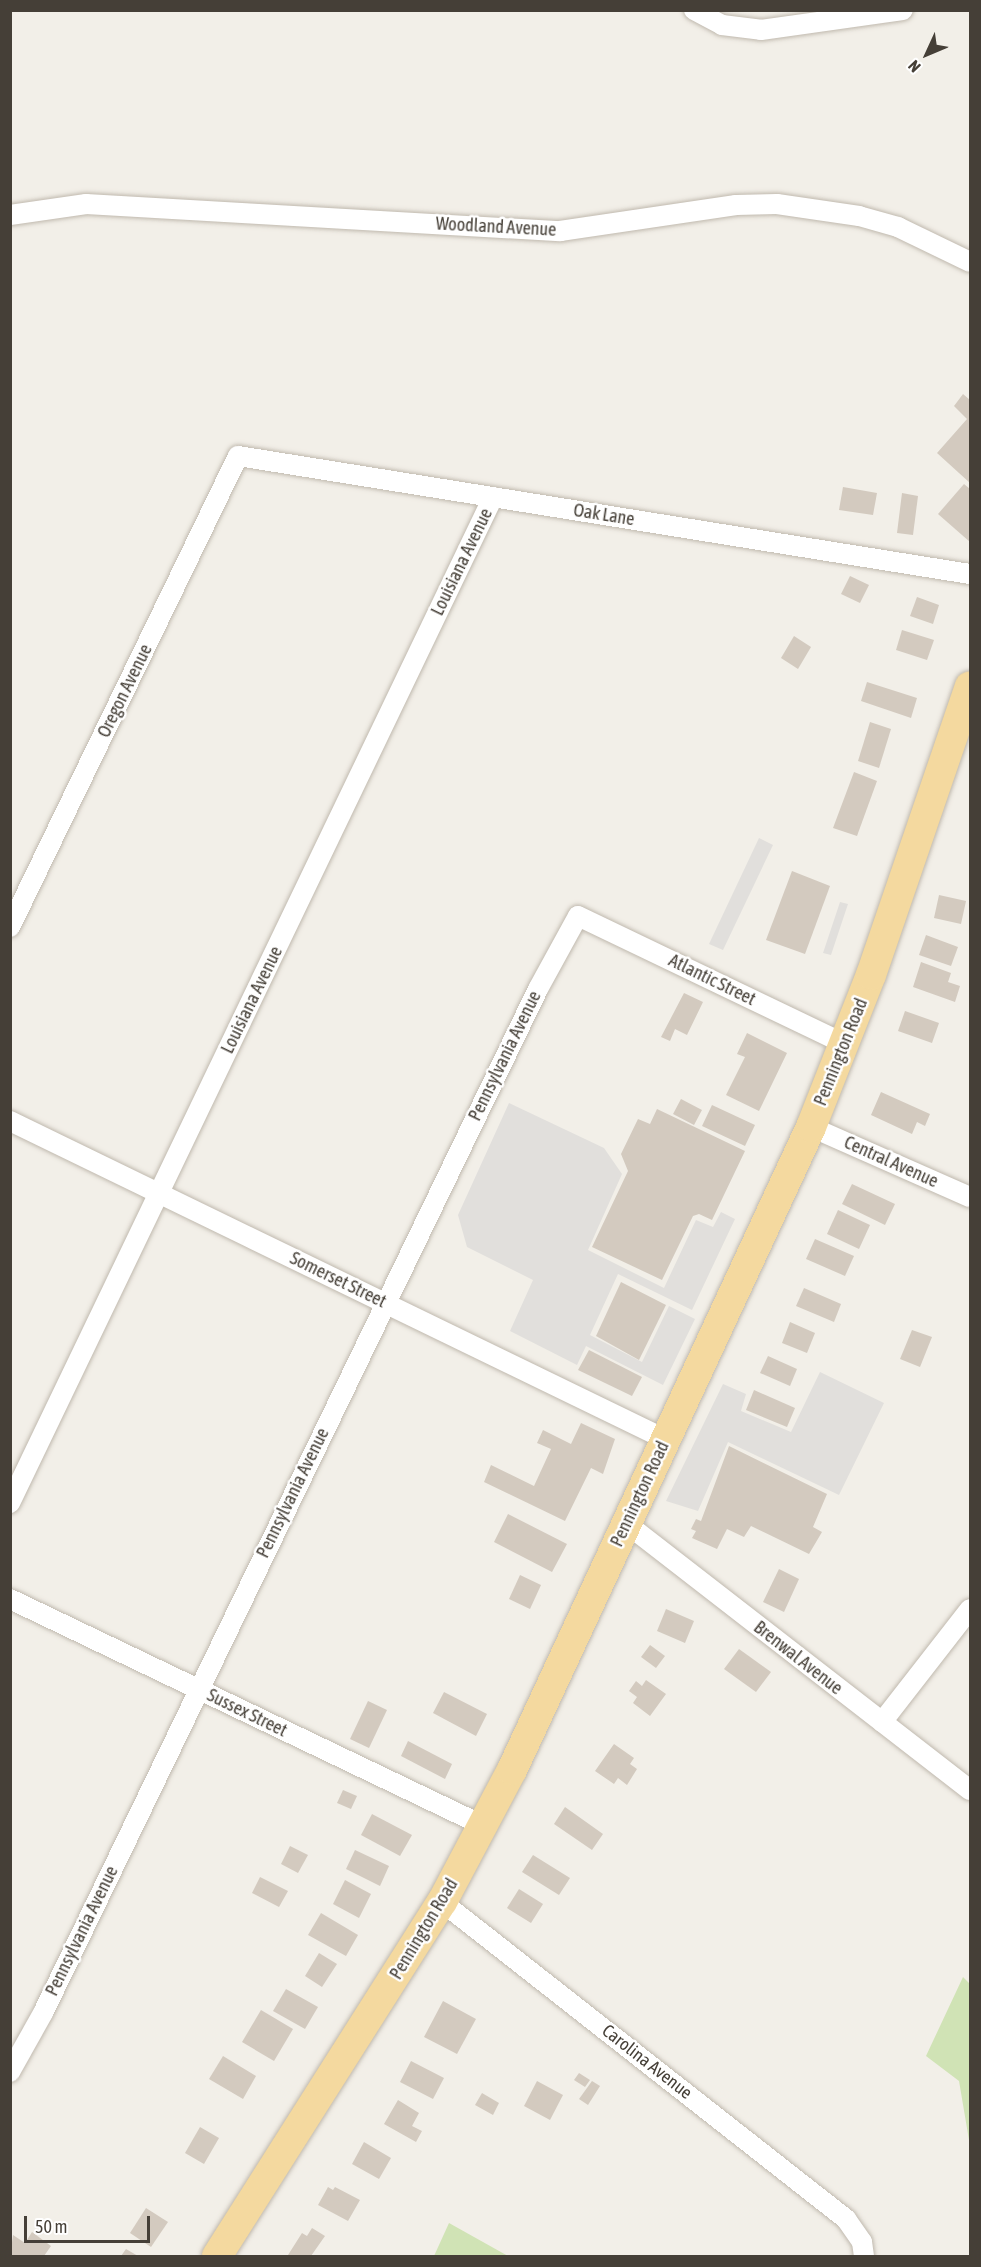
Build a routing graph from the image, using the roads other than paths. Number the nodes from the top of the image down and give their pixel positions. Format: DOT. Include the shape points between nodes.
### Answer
graph roads {
  1 [pos="696,11"];
  2 [pos="894,11"];
  3 [pos="10,215"];
  4 [pos="970,262"];
  5 [pos="238,456"];
  6 [pos="493,497"];
  7 [pos="970,574"];
  8 [pos="970,686"];
  9 [pos="578,916"];
  10 [pos="10,927"];
  11 [pos="845,1044"];
  12 [pos="10,1121"];
  13 [pos="811,1127"];
  14 [pos="159,1193"];
  15 [pos="970,1197"];
  16 [pos="384,1303"];
  17 [pos="665,1439"];
  18 [pos="10,1503"];
  19 [pos="627,1524"];
  20 [pos="10,1599"];
  21 [pos="970,1609"];
  22 [pos="199,1690"];
  23 [pos="882,1722"];
  24 [pos="970,1790"];
  25 [pos="484,1826"];
  26 [pos="442,1902"];
  27 [pos="10,2072"];
  28 [pos="217,2256"];
  29 [pos="864,2256"];
  1 -- 2 [label="street" via="722,25 761,30"];
  3 -- 4 [label="street, Woodland Avenue" via="86,204 560,231 736,205 777,204 879,221 936,243"];
  5 -- 6 [label="street, Oak Lane"];
  5 -- 10 [label="street, Oregon Avenue"];
  6 -- 7 [label="street, Oak Lane"];
  6 -- 14 [label="street, Louisiana Avenue"];
  8 -- 11 [label="main road, Pennington Road"];
  9 -- 11 [label="street, Atlantic Street"];
  9 -- 16 [label="street, Pennsylvania Avenue" via="538,988"];
  11 -- 13 [label="main road, Pennington Road"];
  12 -- 14 [label="street, Somerset Street"];
  13 -- 15 [label="street, Central Avenue"];
  13 -- 17 [label="main road, Pennington Road"];
  14 -- 16 [label="street, Somerset Street"];
  14 -- 18 [label="street, Louisiana Avenue"];
  16 -- 17 [label="street, Somerset Street"];
  16 -- 22 [label="street, Pennsylvania Avenue"];
  17 -- 19 [label="main road, Pennington Road"];
  19 -- 23 [label="street, Brenwal Avenue"];
  19 -- 25 [label="main road, Pennington Road"];
  20 -- 22 [label="street, Sussex Street"];
  21 -- 23 [label="street"];
  22 -- 25 [label="street, Sussex Street"];
  22 -- 27 [label="street, Pennsylvania Avenue"];
  23 -- 24 [label="street, Brenwal Avenue"];
  25 -- 26 [label="main road, Pennington Road"];
  26 -- 28 [label="main road, Pennington Road"];
  26 -- 29 [label="street, Carolina Avenue" via="851,2224 862,2242"];
}
